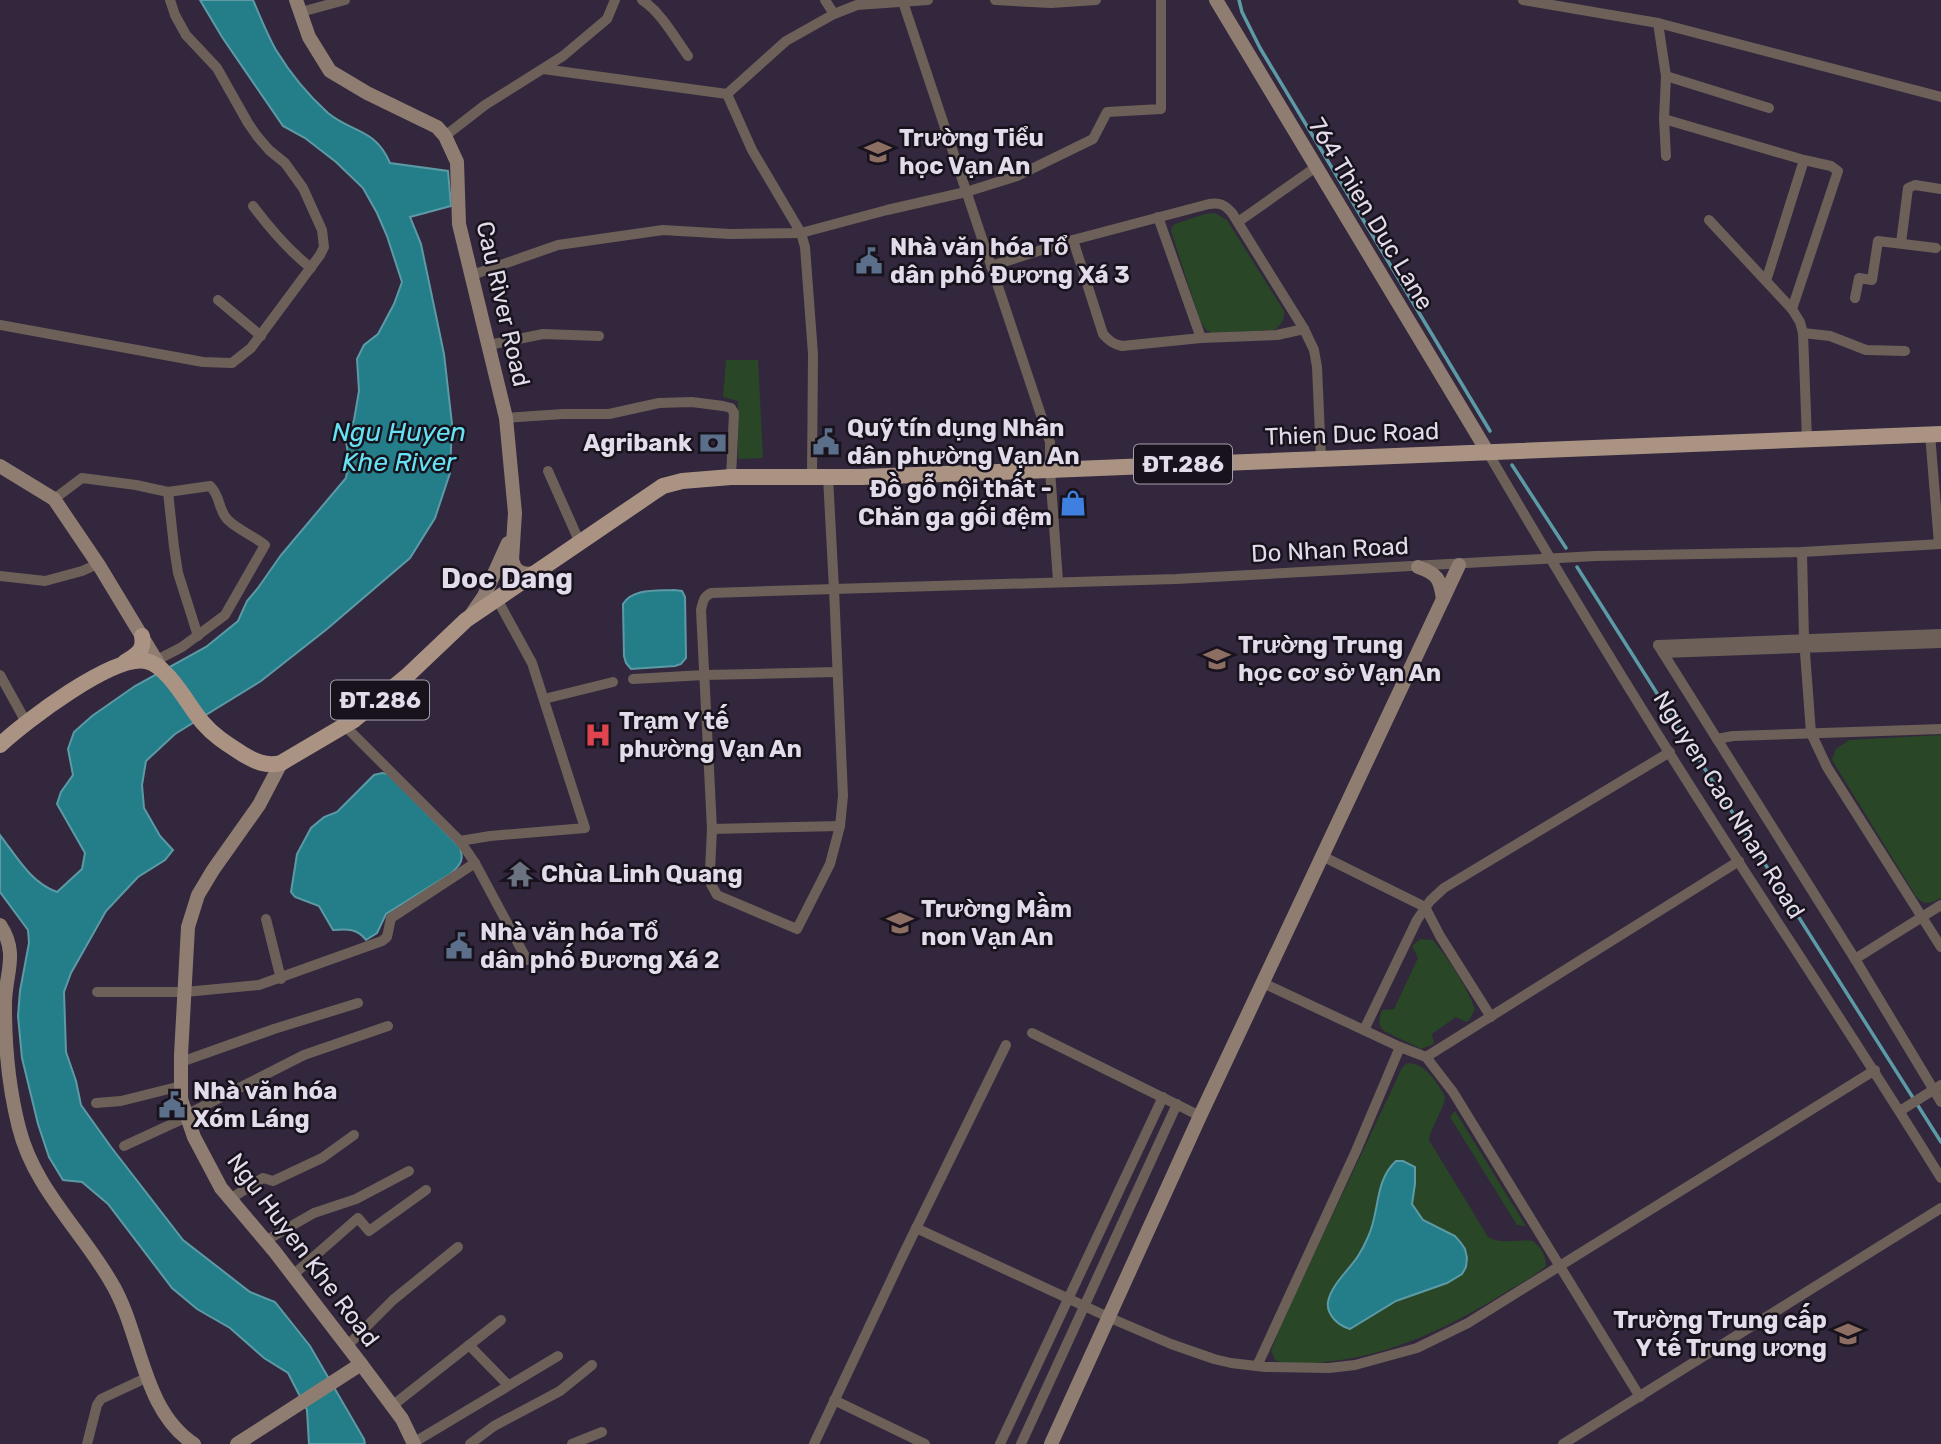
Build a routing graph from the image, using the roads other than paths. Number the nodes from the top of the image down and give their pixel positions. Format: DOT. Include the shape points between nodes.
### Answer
graph roads {
  1 [pos="170,0"];
  2 [pos="345,0"];
  3 [pos="615,0"];
  4 [pos="642,0"];
  5 [pos="825,0"];
  6 [pos="928,0"];
  7 [pos="995,0"];
  8 [pos="1096,0"];
  9 [pos="1161,0"];
  10 [pos="1216,0"];
  11 [pos="1523,0"];
  12 [pos="907,1"];
  13 [pos="298,6"];
  14 [pos="834,14"];
  15 [pos="1658,23"];
  16 [pos="688,56"];
  17 [pos="543,69"];
  18 [pos="1666,76"];
  19 [pos="727,94"];
  20 [pos="1941,97"];
  21 [pos="1769,108"];
  22 [pos="1664,119"];
  23 [pos="445,136"];
  24 [pos="1666,156"];
  25 [pos="1804,160"];
  26 [pos="1316,167"];
  27 [pos="1941,189"];
  28 [pos="966,192"];
  29 [pos="253,206"];
  30 [pos="1158,217"];
  31 [pos="1709,220"];
  32 [pos="1238,222"];
  33 [pos="802,233"];
  34 [pos="1073,240"];
  35 [pos="1901,243"];
  36 [pos="1936,248"];
  37 [pos="991,266"];
  38 [pos="311,268"];
  39 [pos="472,275"];
  40 [pos="1766,281"];
  41 [pos="1855,298"];
  42 [pos="218,300"];
  43 [pos="1792,309"];
  44 [pos="0,325"];
  45 [pos="1304,329"];
  46 [pos="1803,333"];
  47 [pos="261,336"];
  48 [pos="599,336"];
  49 [pos="1201,338"];
  50 [pos="489,345"];
  51 [pos="1905,351"];
  52 [pos="506,418"];
  53 [pos="1935,434"];
  54 [pos="1807,440"];
  55 [pos="1487,451"];
  56 [pos="1321,458"];
  57 [pos="0,466"];
  58 [pos="1050,470"];
  59 [pos="548,471"];
  60 [pos="731,477"];
  61 [pos="820,477"];
  62 [pos="168,492"];
  63 [pos="54,499"];
  64 [pos="514,528"];
  65 [pos="580,543"];
  66 [pos="1940,544"];
  67 [pos="1802,552"];
  68 [pos="1550,558"];
  69 [pos="98,564"];
  70 [pos="1459,565"];
  71 [pos="1419,567"];
  72 [pos="535,573"];
  73 [pos="0,576"];
  74 [pos="1058,581"];
  75 [pos="834,590"];
  76 [pos="498,599"];
  77 [pos="1443,599"];
  78 [pos="466,620"];
  79 [pos="1941,635"];
  80 [pos="142,636"];
  81 [pos="198,636"];
  82 [pos="1941,643"];
  83 [pos="1804,644"];
  84 [pos="122,663"];
  85 [pos="159,664"];
  86 [pos="837,672"];
  87 [pos="0,675"];
  88 [pos="704,675"];
  89 [pos="633,679"];
  90 [pos="613,682"];
  91 [pos="544,699"];
  92 [pos="26,722"];
  93 [pos="344,725"];
  94 [pos="1941,729"];
  95 [pos="1811,733"];
  96 [pos="1717,739"];
  97 [pos="0,744"];
  98 [pos="1670,752"];
  99 [pos="281,763"];
  100 [pos="840,825"];
  101 [pos="712,829"];
  102 [pos="460,841"];
  103 [pos="1322,856"];
  104 [pos="1739,861"];
  105 [pos="475,863"];
  106 [pos="1941,905"];
  107 [pos="1425,907"];
  108 [pos="1922,917"];
  109 [pos="266,919"];
  110 [pos="0,925"];
  111 [pos="1941,947"];
  112 [pos="1854,958"];
  113 [pos="527,960"];
  114 [pos="281,979"];
  115 [pos="1263,983"];
  116 [pos="97,992"];
  117 [pos="185,992"];
  118 [pos="358,1003"];
  119 [pos="1490,1017"];
  120 [pos="388,1026"];
  121 [pos="1364,1030"];
  122 [pos="1032,1033"];
  123 [pos="1006,1045"];
  124 [pos="1400,1047"];
  125 [pos="1426,1057"];
  126 [pos="181,1062"];
  127 [pos="1875,1070"];
  128 [pos="181,1086"];
  129 [pos="1935,1089"];
  130 [pos="1163,1097"];
  131 [pos="1941,1102"];
  132 [pos="96,1103"];
  133 [pos="1177,1104"];
  134 [pos="1904,1109"];
  135 [pos="187,1116"];
  136 [pos="1200,1116"];
  137 [pos="354,1135"];
  138 [pos="124,1146"];
  139 [pos="410,1171"];
  140 [pos="1941,1178"];
  141 [pos="426,1189"];
  142 [pos="230,1199"];
  143 [pos="1941,1208"];
  144 [pos="916,1228"];
  145 [pos="265,1241"];
  146 [pos="458,1247"];
  147 [pos="1559,1267"];
  148 [pos="293,1275"];
  149 [pos="1068,1298"];
  150 [pos="1084,1306"];
  151 [pos="1108,1317"];
  152 [pos="501,1320"];
  153 [pos="469,1345"];
  154 [pos="347,1346"];
  155 [pos="558,1356"];
  156 [pos="592,1365"];
  157 [pos="1257,1366"];
  158 [pos="356,1367"];
  159 [pos="148,1377"];
  160 [pos="508,1385"];
  161 [pos="1640,1397"];
  162 [pos="834,1400"];
  163 [pos="392,1406"];
  164 [pos="602,1432"];
  165 [pos="414,1443"];
  166 [pos="88,1444"];
  167 [pos="194,1444"];
  168 [pos="237,1444"];
  169 [pos="470,1444"];
  170 [pos="572,1444"];
  171 [pos="814,1444"];
  172 [pos="925,1444"];
  173 [pos="1000,1444"];
  174 [pos="1021,1444"];
  175 [pos="1051,1444"];
  176 [pos="1563,1444"];
  1 -- 38 [label="street" via="186,35 217,68 257,136 303,188 324,239"];
  2 -- 13 [label="street"];
  3 -- 17 [label="street" via="607,19"];
  4 -- 16 [label="street"];
  5 -- 14 [label="street"];
  6 -- 12 [label="street"];
  7 -- 8 [label="street"];
  9 -- 28 [label="street" via="1161,109 1107,112 1093,139 1017,176"];
  10 -- 26 [label="street, 764 Thien Duc Lane"];
  11 -- 15 [label="street"];
  12 -- 14 [label="street" via="856,5"];
  12 -- 28 [label="street"];
  13 -- 23 [label="street" via="309,37 330,71 430,122"];
  14 -- 19 [label="street" via="786,41"];
  15 -- 18 [label="street"];
  15 -- 20 [label="street"];
  17 -- 19 [label="street"];
  17 -- 23 [label="street"];
  18 -- 21 [label="street"];
  18 -- 22 [label="street"];
  19 -- 33 [label="street" via="752,150"];
  22 -- 24 [label="street"];
  22 -- 25 [label="street"];
  23 -- 39 [label="street, Cau River Road" via="457,163 458,224"];
  25 -- 40 [label="street"];
  25 -- 43 [label="street" via="1838,171"];
  26 -- 32 [label="street"];
  26 -- 55 [label="street, 764 Thien Duc Lane"];
  27 -- 35 [label="street" via="1908,188"];
  28 -- 33 [label="street"];
  28 -- 37 [label="street"];
  29 -- 38 [label="street" via="274,234"];
  30 -- 32 [label="street" via="1218,203"];
  30 -- 34 [label="street"];
  30 -- 49 [label="street"];
  31 -- 40 [label="street"];
  32 -- 45 [label="street"];
  33 -- 39 [label="street" via="663,230 558,245"];
  33 -- 61 [label="street"];
  34 -- 37 [label="street"];
  34 -- 49 [label="street" via="1109,341 1122,346"];
  35 -- 36 [label="street"];
  35 -- 41 [label="street" via="1878,242 1872,280 1859,278"];
  37 -- 58 [label="street" via="1046,429"];
  38 -- 47 [label="street"];
  39 -- 50 [label="street, Cau River Road"];
  40 -- 43 [label="street"];
  42 -- 47 [label="street"];
  43 -- 46 [label="street"];
  44 -- 47 [label="street" via="220,363 240,358"];
  45 -- 49 [label="street" via="1277,335"];
  45 -- 56 [label="street" via="1317,366"];
  46 -- 51 [label="street" via="1830,336 1866,350"];
  46 -- 54 [label="street"];
  48 -- 50 [label="street" via="542,334"];
  50 -- 52 [label="street, Cau River Road"];
  52 -- 60 [label="street" via="609,414 659,403 731,408"];
  52 -- 64 [label="street, Cau River Road"];
  53 -- 54 [label="main road, Thien Duc Road / ĐT.286"];
  53 -- 66 [label="street"];
  54 -- 55 [label="main road, Thien Duc Road / ĐT.286"];
  55 -- 56 [label="main road, Thien Duc Road / ĐT.286"];
  55 -- 68 [label="street, Nguyen Cao Nhan Road"];
  56 -- 58 [label="main road, Thien Duc Road / ĐT.286"];
  57 -- 63 [label="street"];
  58 -- 61 [label="main road, Thien Duc Road / ĐT.286"];
  58 -- 74 [label="street"];
  59 -- 65 [label="street"];
  60 -- 61 [label="main road, Thien Duc Road / ĐT.286"];
  60 -- 65 [label="main road, Thien Duc Road / ĐT.286" via="663,486"];
  61 -- 75 [label="street"];
  62 -- 63 [label="street" via="82,478"];
  62 -- 81 [label="street" via="178,573"];
  62 -- 81 [label="street" via="210,486 226,519 265,545 225,615"];
  63 -- 69 [label="street"];
  64 -- 72 [label="street, Cau River Road" via="513,564 522,574"];
  64 -- 78 [label="street, Cau River Road" via="484,596"];
  65 -- 72 [label="main road, Thien Duc Road / ĐT.286"];
  66 -- 67 [label="street, Do Nhan Road"];
  67 -- 68 [label="street, Do Nhan Road"];
  67 -- 83 [label="street"];
  68 -- 70 [label="street, Do Nhan Road"];
  68 -- 98 [label="street, Nguyen Cao Nhan Road"];
  69 -- 73 [label="street" via="45,582"];
  69 -- 80 [label="street"];
  70 -- 71 [label="street, Do Nhan Road"];
  70 -- 77 [label="street"];
  71 -- 74 [label="street, Do Nhan Road"];
  71 -- 77 [label="street" via="1437,577"];
  72 -- 76 [label="main road, Thien Duc Road / ĐT.286"];
  74 -- 75 [label="street, Do Nhan Road"];
  75 -- 86 [label="street"];
  75 -- 88 [label="street, Do Nhan Road" via="706,595 701,610"];
  76 -- 78 [label="main road, Thien Duc Road / ĐT.286"];
  76 -- 91 [label="street" via="532,663"];
  77 -- 103 [label="street"];
  78 -- 93 [label="main road, Thien Duc Road / ĐT.286" via="377,702"];
  79 -- 83 [label="street"];
  80 -- 84 [label="main road" via="141,649"];
  80 -- 85 [label="street"];
  81 -- 85 [label="street"];
  82 -- 83 [label="street"];
  83 -- 95 [label="street"];
  83 -- 96 [label="street" via="1660,649"];
  84 -- 85 [label="main road"];
  84 -- 92 [label="main road"];
  85 -- 99 [label="main road" via="215,736 253,760"];
  86 -- 88 [label="street"];
  86 -- 100 [label="street" via="843,796"];
  87 -- 92 [label="street"];
  88 -- 89 [label="street"];
  88 -- 101 [label="street"];
  90 -- 91 [label="street"];
  91 -- 102 [label="street" via="585,828"];
  92 -- 97 [label="main road"];
  93 -- 99 [label="main road, Thien Duc Road / ĐT.286"];
  93 -- 102 [label="street"];
  94 -- 95 [label="street"];
  95 -- 96 [label="street"];
  95 -- 108 [label="street" via="1827,767"];
  96 -- 112 [label="street"];
  98 -- 104 [label="street, Nguyen Cao Nhan Road"];
  98 -- 107 [label="street" via="1444,888"];
  99 -- 117 [label="street, Ngu Huyen Khe Road" via="198,895 188,927"];
  100 -- 101 [label="street"];
  100 -- 101 [label="street" via="830,864 797,929 717,895 710,871"];
  102 -- 105 [label="street"];
  103 -- 107 [label="street"];
  103 -- 115 [label="street"];
  104 -- 119 [label="street"];
  104 -- 127 [label="street, Nguyen Cao Nhan Road"];
  105 -- 113 [label="street"];
  105 -- 114 [label="street" via="391,918 382,941"];
  106 -- 108 [label="street"];
  107 -- 119 [label="street"];
  107 -- 121 [label="street"];
  108 -- 111 [label="street"];
  108 -- 112 [label="street"];
  109 -- 114 [label="street"];
  110 -- 159 [label="street" via="8,936 11,954 4,1004 19,1128 36,1172 112,1282"];
  112 -- 129 [label="street"];
  114 -- 117 [label="street"];
  115 -- 121 [label="street"];
  115 -- 136 [label="street"];
  116 -- 117 [label="street"];
  117 -- 126 [label="street, Ngu Huyen Khe Road"];
  118 -- 126 [label="street"];
  119 -- 125 [label="street"];
  120 -- 135 [label="street" via="304,1055"];
  121 -- 124 [label="street"];
  122 -- 130 [label="street"];
  123 -- 144 [label="street"];
  124 -- 125 [label="street"];
  124 -- 157 [label="street"];
  125 -- 147 [label="street" via="1453,1092"];
  126 -- 128 [label="street, Ngu Huyen Khe Road"];
  127 -- 134 [label="street, Nguyen Cao Nhan Road"];
  127 -- 147 [label="street"];
  128 -- 132 [label="street"];
  128 -- 135 [label="street, Ngu Huyen Khe Road"];
  129 -- 131 [label="street"];
  129 -- 134 [label="street"];
  130 -- 133 [label="street"];
  130 -- 149 [label="street"];
  133 -- 136 [label="street"];
  133 -- 150 [label="street"];
  134 -- 140 [label="street, Nguyen Cao Nhan Road"];
  135 -- 138 [label="street"];
  135 -- 142 [label="street, Ngu Huyen Khe Road" via="194,1138"];
  136 -- 151 [label="street"];
  137 -- 142 [label="street" via="323,1158 273,1181 263,1178"];
  139 -- 145 [label="street" via="356,1199 314,1213"];
  141 -- 148 [label="street" via="369,1231 358,1218"];
  142 -- 145 [label="street, Ngu Huyen Khe Road"];
  143 -- 161 [label="street"];
  144 -- 149 [label="street"];
  144 -- 162 [label="street"];
  145 -- 148 [label="street, Ngu Huyen Khe Road"];
  146 -- 154 [label="street" via="393,1300"];
  147 -- 157 [label="street" via="1468,1323 1405,1352 1342,1367"];
  147 -- 161 [label="street"];
  148 -- 154 [label="street, Ngu Huyen Khe Road"];
  149 -- 150 [label="street"];
  149 -- 173 [label="street"];
  150 -- 151 [label="street"];
  150 -- 174 [label="street"];
  151 -- 157 [label="street" via="1214,1359"];
  151 -- 175 [label="street"];
  152 -- 153 [label="street"];
  153 -- 160 [label="street"];
  153 -- 163 [label="street"];
  154 -- 158 [label="street, Ngu Huyen Khe Road"];
  155 -- 160 [label="street"];
  156 -- 169 [label="street" via="560,1391"];
  158 -- 163 [label="street, Ngu Huyen Khe Road"];
  158 -- 168 [label="street"];
  159 -- 166 [label="street" via="101,1399"];
  159 -- 167 [label="street" via="160,1408 179,1434"];
  160 -- 165 [label="street"];
  161 -- 176 [label="street"];
  162 -- 171 [label="street"];
  162 -- 172 [label="street"];
  163 -- 165 [label="street, Ngu Huyen Khe Road"];
  164 -- 170 [label="street"];
}
